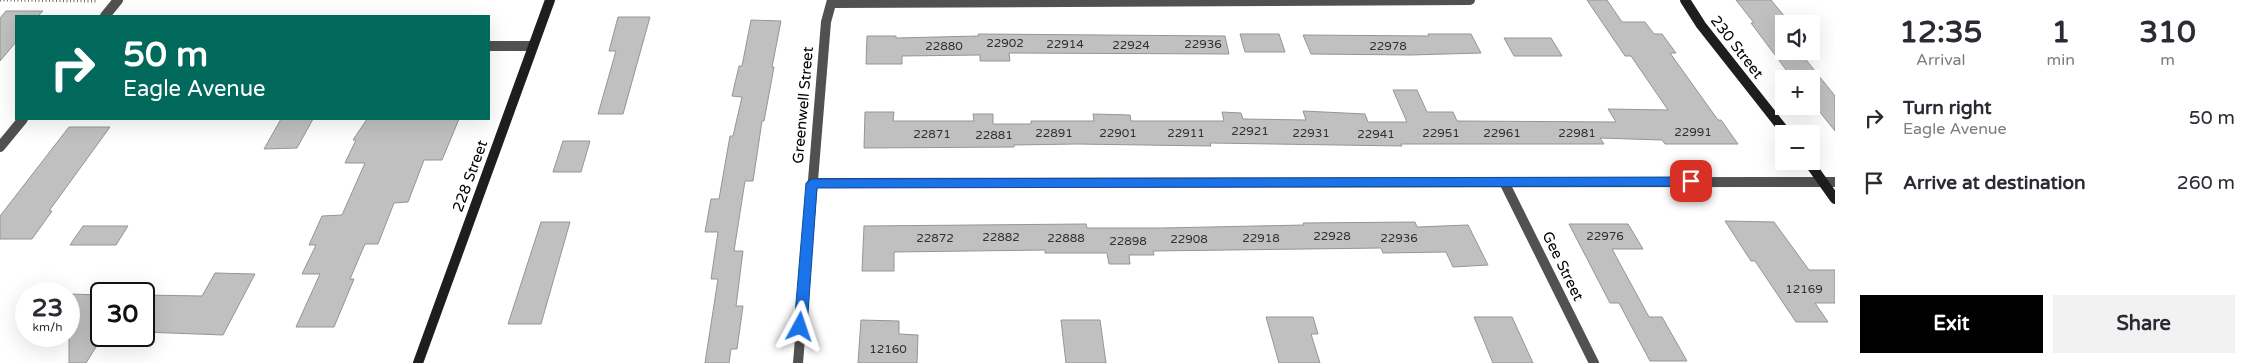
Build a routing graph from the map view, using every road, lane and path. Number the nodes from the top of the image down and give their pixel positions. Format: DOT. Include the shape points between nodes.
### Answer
graph roads {
  1 [pos="0,0"];
  2 [pos="550,0"];
  3 [pos="1470,0"];
  4 [pos="1685,0"];
  5 [pos="117,1"];
  6 [pos="832,1"];
  7 [pos="106,15"];
  8 [pos="490,46"];
  9 [pos="533,46"];
  10 [pos="22,120"];
  11 [pos="1781,125"];
  12 [pos="0,147"];
  13 [pos="1814,170"];
  14 [pos="1504,182"];
  15 [pos="1823,182"];
  16 [pos="1835,182"];
  17 [pos="812,183"];
  18 [pos="1835,199"];
  19 [pos="418,363"];
  20 [pos="798,363"];
  21 [pos="1594,363"];
  1 -- 5 [label="path"];
  2 -- 9 [label="street, 228 Street"];
  3 -- 6 [label="street"];
  4 -- 11 [label="street, 230 Street" via="1701,25"];
  5 -- 7 [label="street"];
  6 -- 17 [label="street, Greenwell Street" via="826,22"];
  8 -- 9 [label="street"];
  9 -- 19 [label="street, 228 Street"];
  10 -- 12 [label="street"];
  13 -- 15 [label="street"];
  14 -- 15 [label="street"];
  14 -- 17 [label="street"];
  14 -- 21 [label="street, Gee Street"];
  15 -- 16 [label="street"];
  15 -- 18 [label="street"];
  17 -- 20 [label="street, Greenwell Street"];
}
